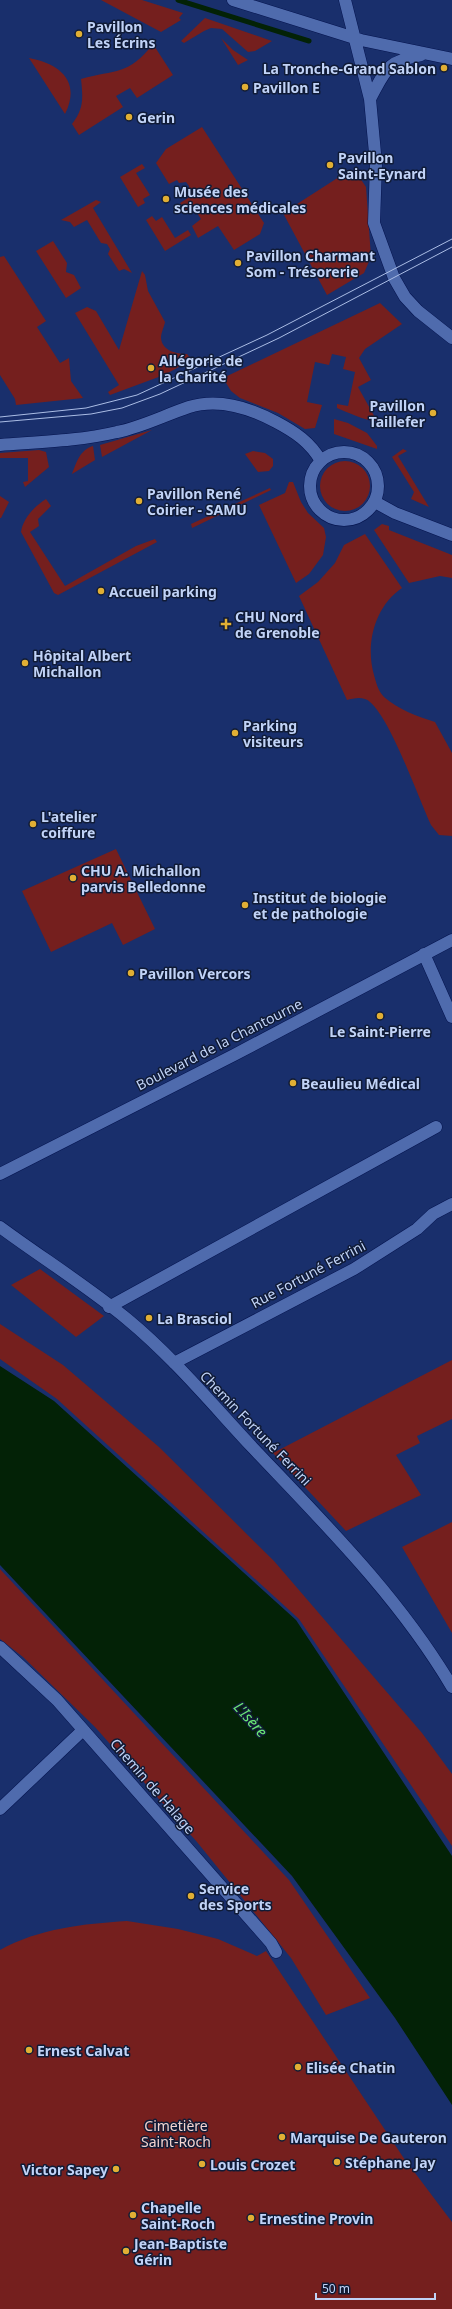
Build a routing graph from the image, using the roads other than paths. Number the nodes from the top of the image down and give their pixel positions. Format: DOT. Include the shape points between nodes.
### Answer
graph roads {
  1 [pos="233,0"];
  2 [pos="345,0"];
  3 [pos="353,38"];
  4 [pos="426,54"];
  5 [pos="452,59"];
  6 [pos="370,99"];
  7 [pos="452,338"];
  8 [pos="0,445"];
  9 [pos="321,461"];
  10 [pos="375,502"];
  11 [pos="452,535"];
  12 [pos="452,940"];
  13 [pos="424,954"];
  14 [pos="452,1017"];
  15 [pos="436,1127"];
  16 [pos="0,1174"];
  17 [pos="452,1204"];
  18 [pos="0,1227"];
  19 [pos="109,1307"];
  20 [pos="174,1363"];
  21 [pos="0,1647"];
  22 [pos="452,1687"];
  23 [pos="83,1730"];
  24 [pos="0,1809"];
  25 [pos="276,1952"];
  1 -- 3 [label="street"];
  2 -- 3 [label="street"];
  3 -- 4 [label="street"];
  3 -- 6 [label="street"];
  4 -- 5 [label="street"];
  4 -- 6 [label="street" via="398,59 386,70"];
  6 -- 7 [label="street" via="376,164 374,223 394,278 405,297 418,311"];
  8 -- 9 [label="street" via="95,437 119,432 190,407 218,403 258,412 292,431 314,448"];
  9 -- 10 [label="street" via="331,454 343,451 355,453 365,459 373,466 378,479"];
  9 -- 10 [label="street" via="310,481 311,496 318,508 329,517 342,520 355,518 366,512"];
  10 -- 11 [label="street" via="395,513"];
  12 -- 13 [label="street, Boulevard de la Chantourne"];
  13 -- 14 [label="street"];
  13 -- 16 [label="street, Boulevard de la Chantourne" via="234,1055"];
  15 -- 19 [label="street"];
  17 -- 20 [label="street, Rue Fortuné Ferrini" via="433,1214 417,1229 354,1269"];
  18 -- 19 [label="street, Chemin Fortuné Ferrini"];
  19 -- 20 [label="street, Chemin Fortuné Ferrini" via="127,1319"];
  20 -- 22 [label="street, Chemin Fortuné Ferrini" via="342,1541 389,1598"];
  21 -- 23 [label="street, Chemin de Halage" via="57,1700"];
  23 -- 24 [label="street"];
  23 -- 25 [label="street, Chemin de Halage"];
}
